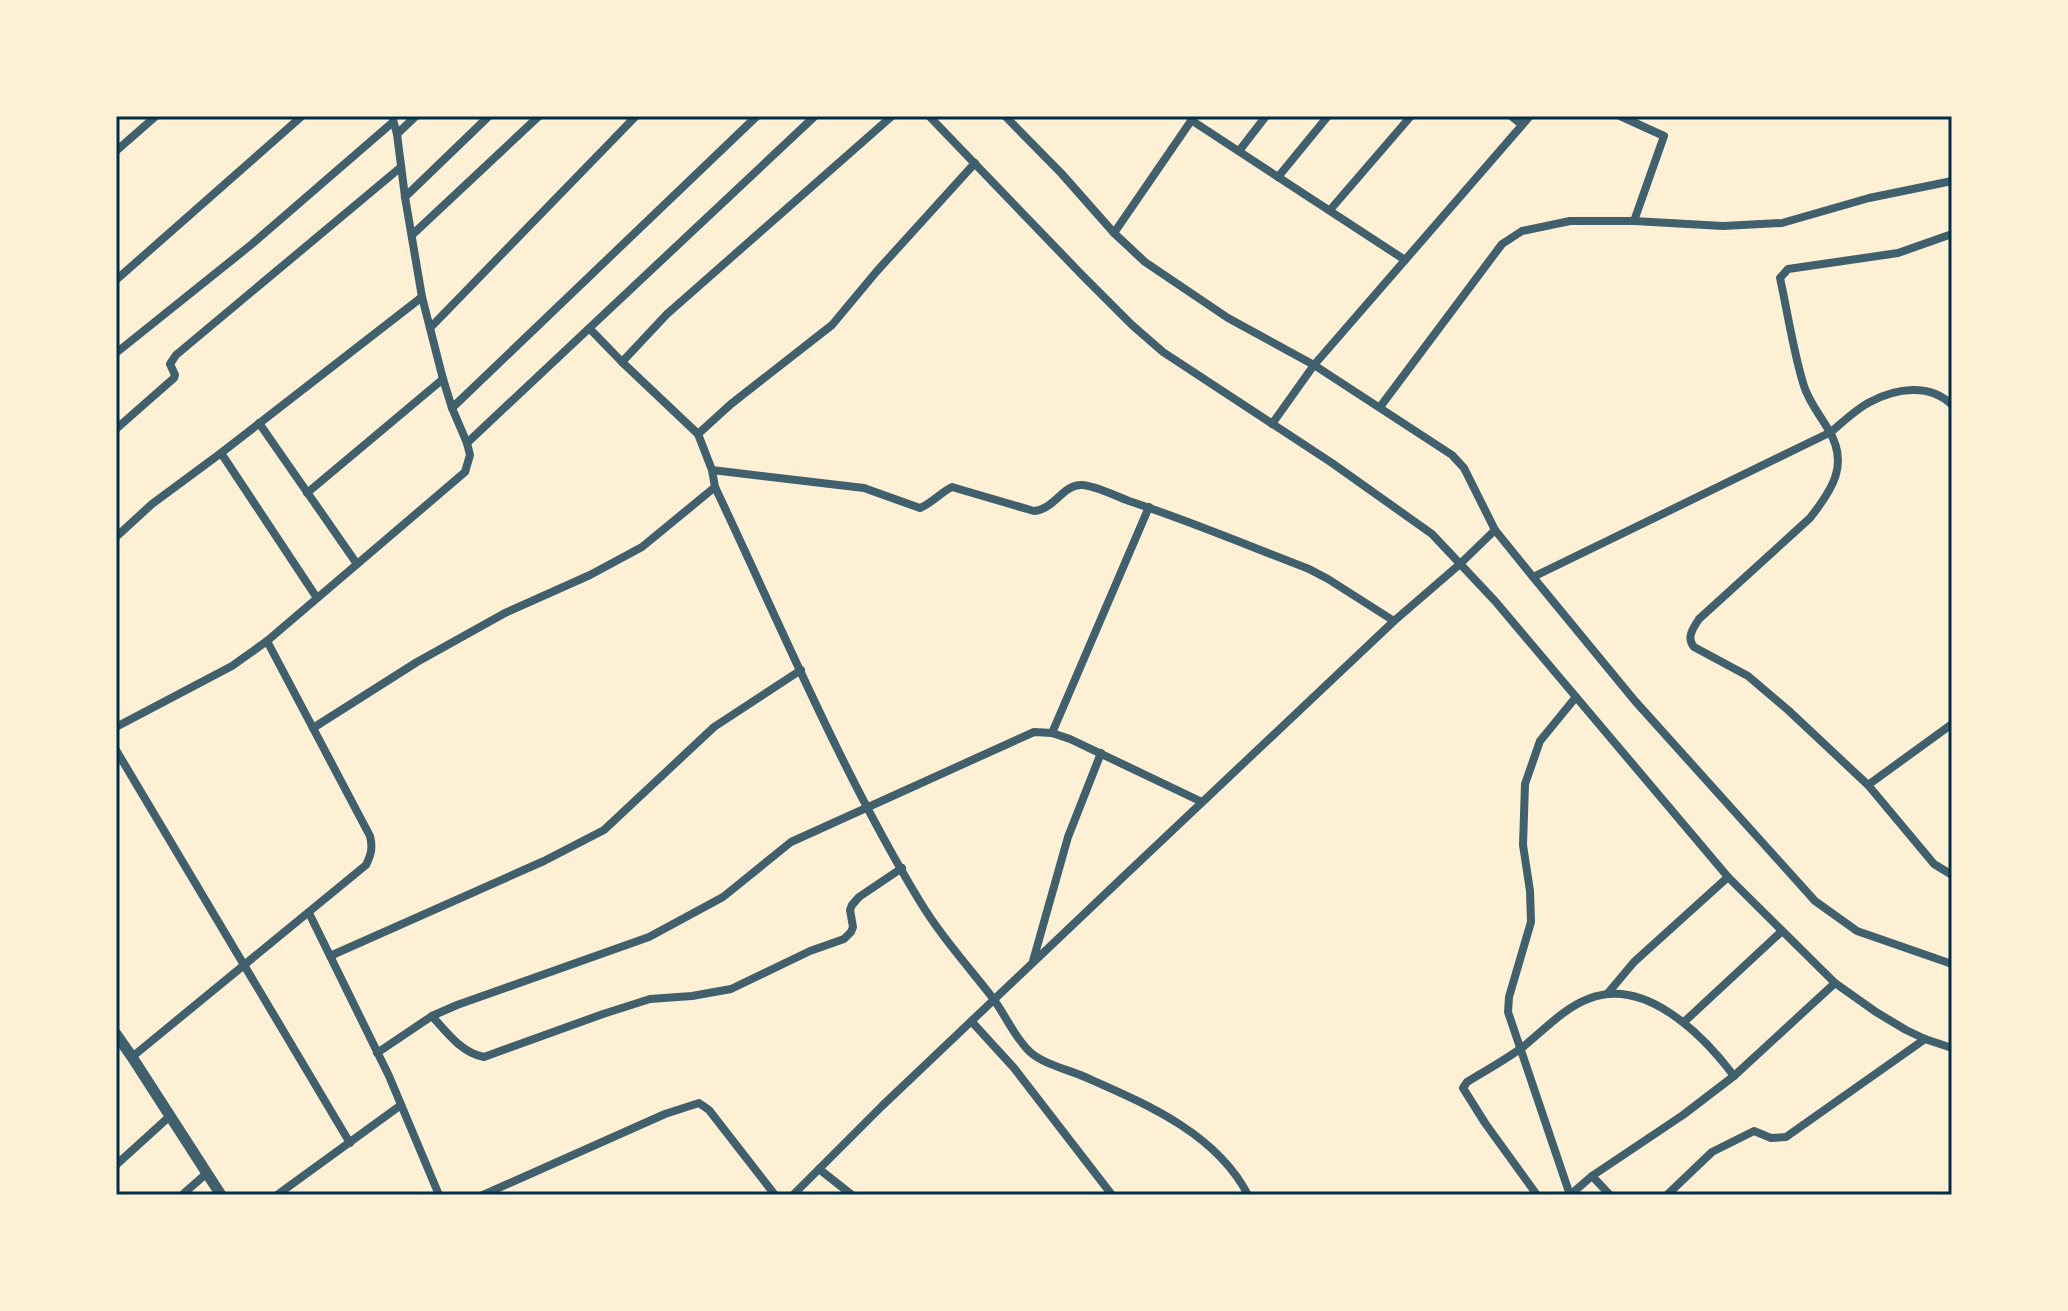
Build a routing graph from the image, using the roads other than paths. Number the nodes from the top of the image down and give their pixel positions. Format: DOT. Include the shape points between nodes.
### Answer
graph roads {
  1 [pos="156,116"];
  2 [pos="302,116"];
  3 [pos="416,116"];
  4 [pos="489,116"];
  5 [pos="539,116"];
  6 [pos="636,116"];
  7 [pos="757,116"];
  8 [pos="815,116"];
  9 [pos="892,116"];
  10 [pos="929,116"];
  11 [pos="1005,116"];
  12 [pos="1266,116"];
  13 [pos="1328,116"];
  14 [pos="1411,116"];
  15 [pos="1511,116"];
  16 [pos="1530,116"];
  17 [pos="1620,116"];
  18 [pos="1193,118"];
  19 [pos="392,119"];
  20 [pos="1522,125"];
  21 [pos="397,134"];
  22 [pos="116,151"];
  23 [pos="1239,151"];
  24 [pos="975,163"];
  25 [pos="401,167"];
  26 [pos="1278,177"];
  27 [pos="1952,181"];
  28 [pos="405,197"];
  29 [pos="1330,210"];
  30 [pos="1634,221"];
  31 [pos="1114,233"];
  32 [pos="1952,234"];
  33 [pos="412,235"];
  34 [pos="1405,260"];
  35 [pos="116,280"];
  36 [pos="422,297"];
  37 [pos="430,328"];
  38 [pos="590,329"];
  39 [pos="116,353"];
  40 [pos="622,362"];
  41 [pos="1314,365"];
  42 [pos="443,379"];
  43 [pos="1952,405"];
  44 [pos="1380,407"];
  45 [pos="452,408"];
  46 [pos="259,423"];
  47 [pos="1272,424"];
  48 [pos="116,429"];
  49 [pos="1831,432"];
  50 [pos="698,434"];
  51 [pos="467,443"];
  52 [pos="221,453"];
  53 [pos="712,470"];
  54 [pos="715,487"];
  55 [pos="307,493"];
  56 [pos="1149,507"];
  57 [pos="1495,530"];
  58 [pos="116,537"];
  59 [pos="357,564"];
  60 [pos="1460,564"];
  61 [pos="1533,577"];
  62 [pos="317,598"];
  63 [pos="1394,621"];
  64 [pos="267,641"];
  65 [pos="801,670"];
  66 [pos="1576,697"];
  67 [pos="1952,724"];
  68 [pos="116,727"];
  69 [pos="313,728"];
  70 [pos="1052,733"];
  71 [pos="116,750"];
  72 [pos="1101,753"];
  73 [pos="1868,785"];
  74 [pos="1202,802"];
  75 [pos="869,808"];
  76 [pos="902,868"];
  77 [pos="1952,875"];
  78 [pos="1728,877"];
  79 [pos="309,913"];
  80 [pos="1782,931"];
  81 [pos="330,956"];
  82 [pos="1033,962"];
  83 [pos="1952,964"];
  84 [pos="245,966"];
  85 [pos="1835,983"];
  86 [pos="1608,993"];
  87 [pos="994,999"];
  88 [pos="432,1016"];
  89 [pos="972,1022"];
  90 [pos="1684,1022"];
  91 [pos="1925,1039"];
  92 [pos="118,1040"];
  93 [pos="1952,1048"];
  94 [pos="1520,1049"];
  95 [pos="377,1053"];
  96 [pos="132,1057"];
  97 [pos="1734,1076"];
  98 [pos="401,1105"];
  99 [pos="170,1116"];
  100 [pos="350,1143"];
  101 [pos="116,1165"];
  102 [pos="819,1169"];
  103 [pos="207,1173"];
  104 [pos="1592,1176"];
  105 [pos="182,1195"];
  106 [pos="221,1195"];
  107 [pos="277,1195"];
  108 [pos="439,1195"];
  109 [pos="483,1195"];
  110 [pos="775,1195"];
  111 [pos="793,1195"];
  112 [pos="852,1195"];
  113 [pos="1112,1195"];
  114 [pos="1248,1195"];
  115 [pos="1537,1195"];
  116 [pos="1570,1195"];
  117 [pos="1610,1195"];
  118 [pos="1667,1195"];
  1 -- 22 [label="street"];
  2 -- 35 [label="street"];
  3 -- 21 [label="street"];
  4 -- 28 [label="street"];
  5 -- 33 [label="street"];
  6 -- 37 [label="street"];
  7 -- 45 [label="street"];
  8 -- 38 [label="street"];
  9 -- 40 [label="street" via="667,314"];
  10 -- 24 [label="street"];
  11 -- 31 [label="street"];
  12 -- 23 [label="street"];
  13 -- 26 [label="street"];
  14 -- 29 [label="street"];
  15 -- 20 [label="street"];
  16 -- 20 [label="street"];
  17 -- 30 [label="street" via="1664,136"];
  18 -- 23 [label="street"];
  18 -- 31 [label="street"];
  19 -- 21 [label="street"];
  19 -- 39 [label="street" via="252,244"];
  20 -- 34 [label="street"];
  21 -- 25 [label="street"];
  23 -- 26 [label="street"];
  24 -- 47 [label="street" via="1132,325 1163,352"];
  24 -- 50 [label="street" via="832,325"];
  25 -- 28 [label="street"];
  25 -- 48 [label="street" via="176,355 170,364 174,378"];
  26 -- 29 [label="street"];
  27 -- 30 [label="street" via="1782,223"];
  28 -- 33 [label="street"];
  29 -- 34 [label="street"];
  30 -- 44 [label="street" via="1570,221 1522,231 1502,244"];
  31 -- 41 [label="street" via="1145,262 1228,318"];
  32 -- 49 [label="street" via="1898,253 1782,274 1800,373"];
  33 -- 36 [label="street"];
  34 -- 41 [label="street"];
  36 -- 37 [label="street"];
  36 -- 46 [label="street"];
  37 -- 42 [label="street"];
  38 -- 40 [label="street"];
  38 -- 51 [label="street"];
  40 -- 50 [label="street"];
  41 -- 44 [label="street"];
  41 -- 47 [label="street"];
  42 -- 45 [label="street"];
  42 -- 55 [label="street"];
  43 -- 49 [label="street" via="1930,392 1893,392 1869,402"];
  44 -- 57 [label="street" via="1452,455"];
  45 -- 51 [label="street"];
  46 -- 52 [label="street"];
  46 -- 55 [label="street"];
  47 -- 60 [label="street" via="1432,534"];
  49 -- 61 [label="street"];
  49 -- 73 [label="street" via="1838,469 1825,499 1699,619 1690,642 1748,676"];
  50 -- 53 [label="street"];
  51 -- 59 [label="street" via="465,472"];
  52 -- 58 [label="street"];
  52 -- 62 [label="street"];
  53 -- 54 [label="street"];
  53 -- 56 [label="street" via="864,488 920,508 952,487 1043,510 1068,489 1084,485"];
  54 -- 65 [label="street"];
  54 -- 69 [label="street" via="642,547 505,613"];
  55 -- 59 [label="street"];
  56 -- 63 [label="street" via="1309,569"];
  56 -- 70 [label="street"];
  57 -- 60 [label="street"];
  57 -- 61 [label="street"];
  59 -- 62 [label="street"];
  60 -- 63 [label="street"];
  60 -- 66 [label="street"];
  61 -- 83 [label="street" via="1635,701 1815,901 1857,931"];
  62 -- 64 [label="street"];
  63 -- 74 [label="street"];
  64 -- 68 [label="street" via="232,666"];
  64 -- 69 [label="street"];
  65 -- 75 [label="street"];
  65 -- 81 [label="street" via="714,727 594,837"];
  66 -- 78 [label="street"];
  66 -- 94 [label="street" via="1540,741 1525,784 1523,845 1531,922 1508,1012"];
  67 -- 73 [label="street"];
  69 -- 79 [label="street" via="373,846 366,865"];
  70 -- 72 [label="street"];
  70 -- 75 [label="street" via="1023,736"];
  71 -- 84 [label="street"];
  72 -- 74 [label="street"];
  72 -- 82 [label="street" via="1068,837"];
  73 -- 77 [label="street" via="1934,864"];
  74 -- 82 [label="street"];
  75 -- 76 [label="street"];
  75 -- 88 [label="street" via="791,842 723,897 649,937"];
  76 -- 87 [label="street" via="946,941"];
  76 -- 88 [label="street" via="852,905 853,927 844,939 731,989 650,999 484,1057 466,1050"];
  78 -- 80 [label="street"];
  78 -- 86 [label="street" via="1634,962"];
  79 -- 81 [label="street"];
  79 -- 84 [label="street"];
  80 -- 85 [label="street"];
  80 -- 90 [label="street"];
  81 -- 95 [label="street"];
  82 -- 87 [label="street"];
  84 -- 96 [label="street"];
  84 -- 100 [label="street"];
  85 -- 91 [label="street"];
  85 -- 97 [label="street"];
  86 -- 90 [label="street" via="1635,996"];
  86 -- 94 [label="street" via="1559,1017"];
  87 -- 89 [label="street"];
  87 -- 114 [label="street" via="1039,1059 1184,1126 1228,1165"];
  88 -- 95 [label="street"];
  89 -- 102 [label="street"];
  89 -- 113 [label="street"];
  90 -- 97 [label="street"];
  91 -- 93 [label="street"];
  91 -- 118 [label="street" via="1786,1137 1754,1131 1712,1152"];
  92 -- 96 [label="street"];
  94 -- 115 [label="street" via="1463,1088"];
  94 -- 116 [label="street"];
  95 -- 98 [label="street"];
  96 -- 99 [label="street"];
  97 -- 104 [label="street"];
  98 -- 100 [label="street"];
  98 -- 108 [label="street"];
  99 -- 101 [label="street"];
  99 -- 103 [label="street"];
  100 -- 107 [label="street"];
  102 -- 111 [label="street"];
  102 -- 112 [label="street"];
  103 -- 105 [label="street"];
  103 -- 106 [label="street"];
  104 -- 116 [label="street"];
  104 -- 117 [label="street"];
  109 -- 110 [label="street" via="699,1103"];
}
